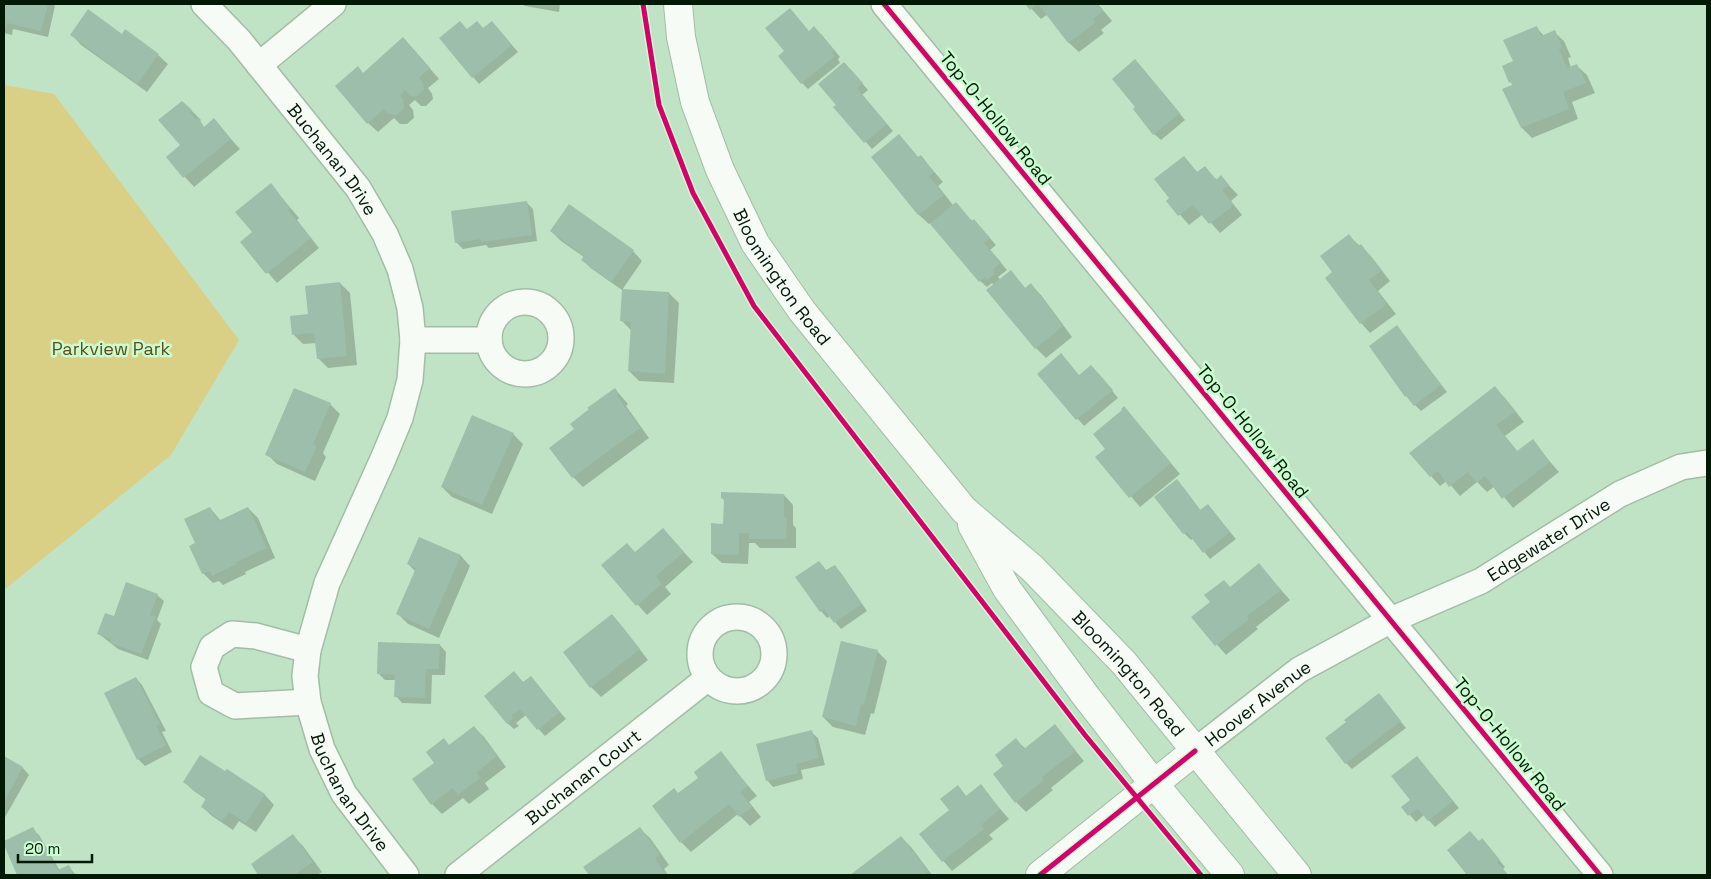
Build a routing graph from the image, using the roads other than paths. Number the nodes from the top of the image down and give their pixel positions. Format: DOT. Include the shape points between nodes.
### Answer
graph roads {
  1 [pos="204,4"];
  2 [pos="333,4"];
  3 [pos="678,4"];
  4 [pos="884,4"];
  5 [pos="259,65"];
  6 [pos="413,340"];
  7 [pos="489,340"];
  8 [pos="1707,463"];
  9 [pos="964,510"];
  10 [pos="1391,620"];
  11 [pos="308,650"];
  12 [pos="708,678"];
  13 [pos="308,702"];
  14 [pos="1195,751"];
  15 [pos="1154,784"];
  16 [pos="406,875"];
  17 [pos="458,875"];
  18 [pos="1040,875"];
  19 [pos="1230,875"];
  20 [pos="1297,875"];
  21 [pos="1600,875"];
  1 -- 5 [label="street, Buchanan Drive"];
  2 -- 5 [label="street"];
  3 -- 9 [label="street, Bloomington Road" via="681,37 695,102 720,170 755,243 802,310"];
  4 -- 10 [label="street, Top-O-Hollow Road"];
  5 -- 6 [label="street, Buchanan Drive" via="358,188 386,234 400,269 410,308"];
  6 -- 7 [label="street"];
  6 -- 11 [label="street, Buchanan Drive" via="410,380 400,418 327,583"];
  8 -- 10 [label="street, Edgewater Drive" via="1681,467 1620,494 1481,581"];
  9 -- 14 [label="street, Bloomington Road" via="1032,568 1124,662"];
  9 -- 15 [label="street, Bloomington Road" via="1007,589"];
  10 -- 14 [label="street, Hoover Avenue" via="1299,670"];
  10 -- 21 [label="street, Top-O-Hollow Road"];
  11 -- 13 [label="street, Buchanan Drive" via="305,676"];
  11 -- 13 [label="street" via="256,636 232,634 212,647 204,667 211,693 235,706"];
  12 -- 17 [label="street, Buchanan Court"];
  13 -- 16 [label="street, Buchanan Drive" via="322,749 344,794"];
  14 -- 15 [label="street, Hoover Avenue"];
  14 -- 20 [label="street, Bloomington Road"];
  15 -- 18 [label="street, Hoover Avenue"];
  15 -- 19 [label="street, Bloomington Road"];
}
